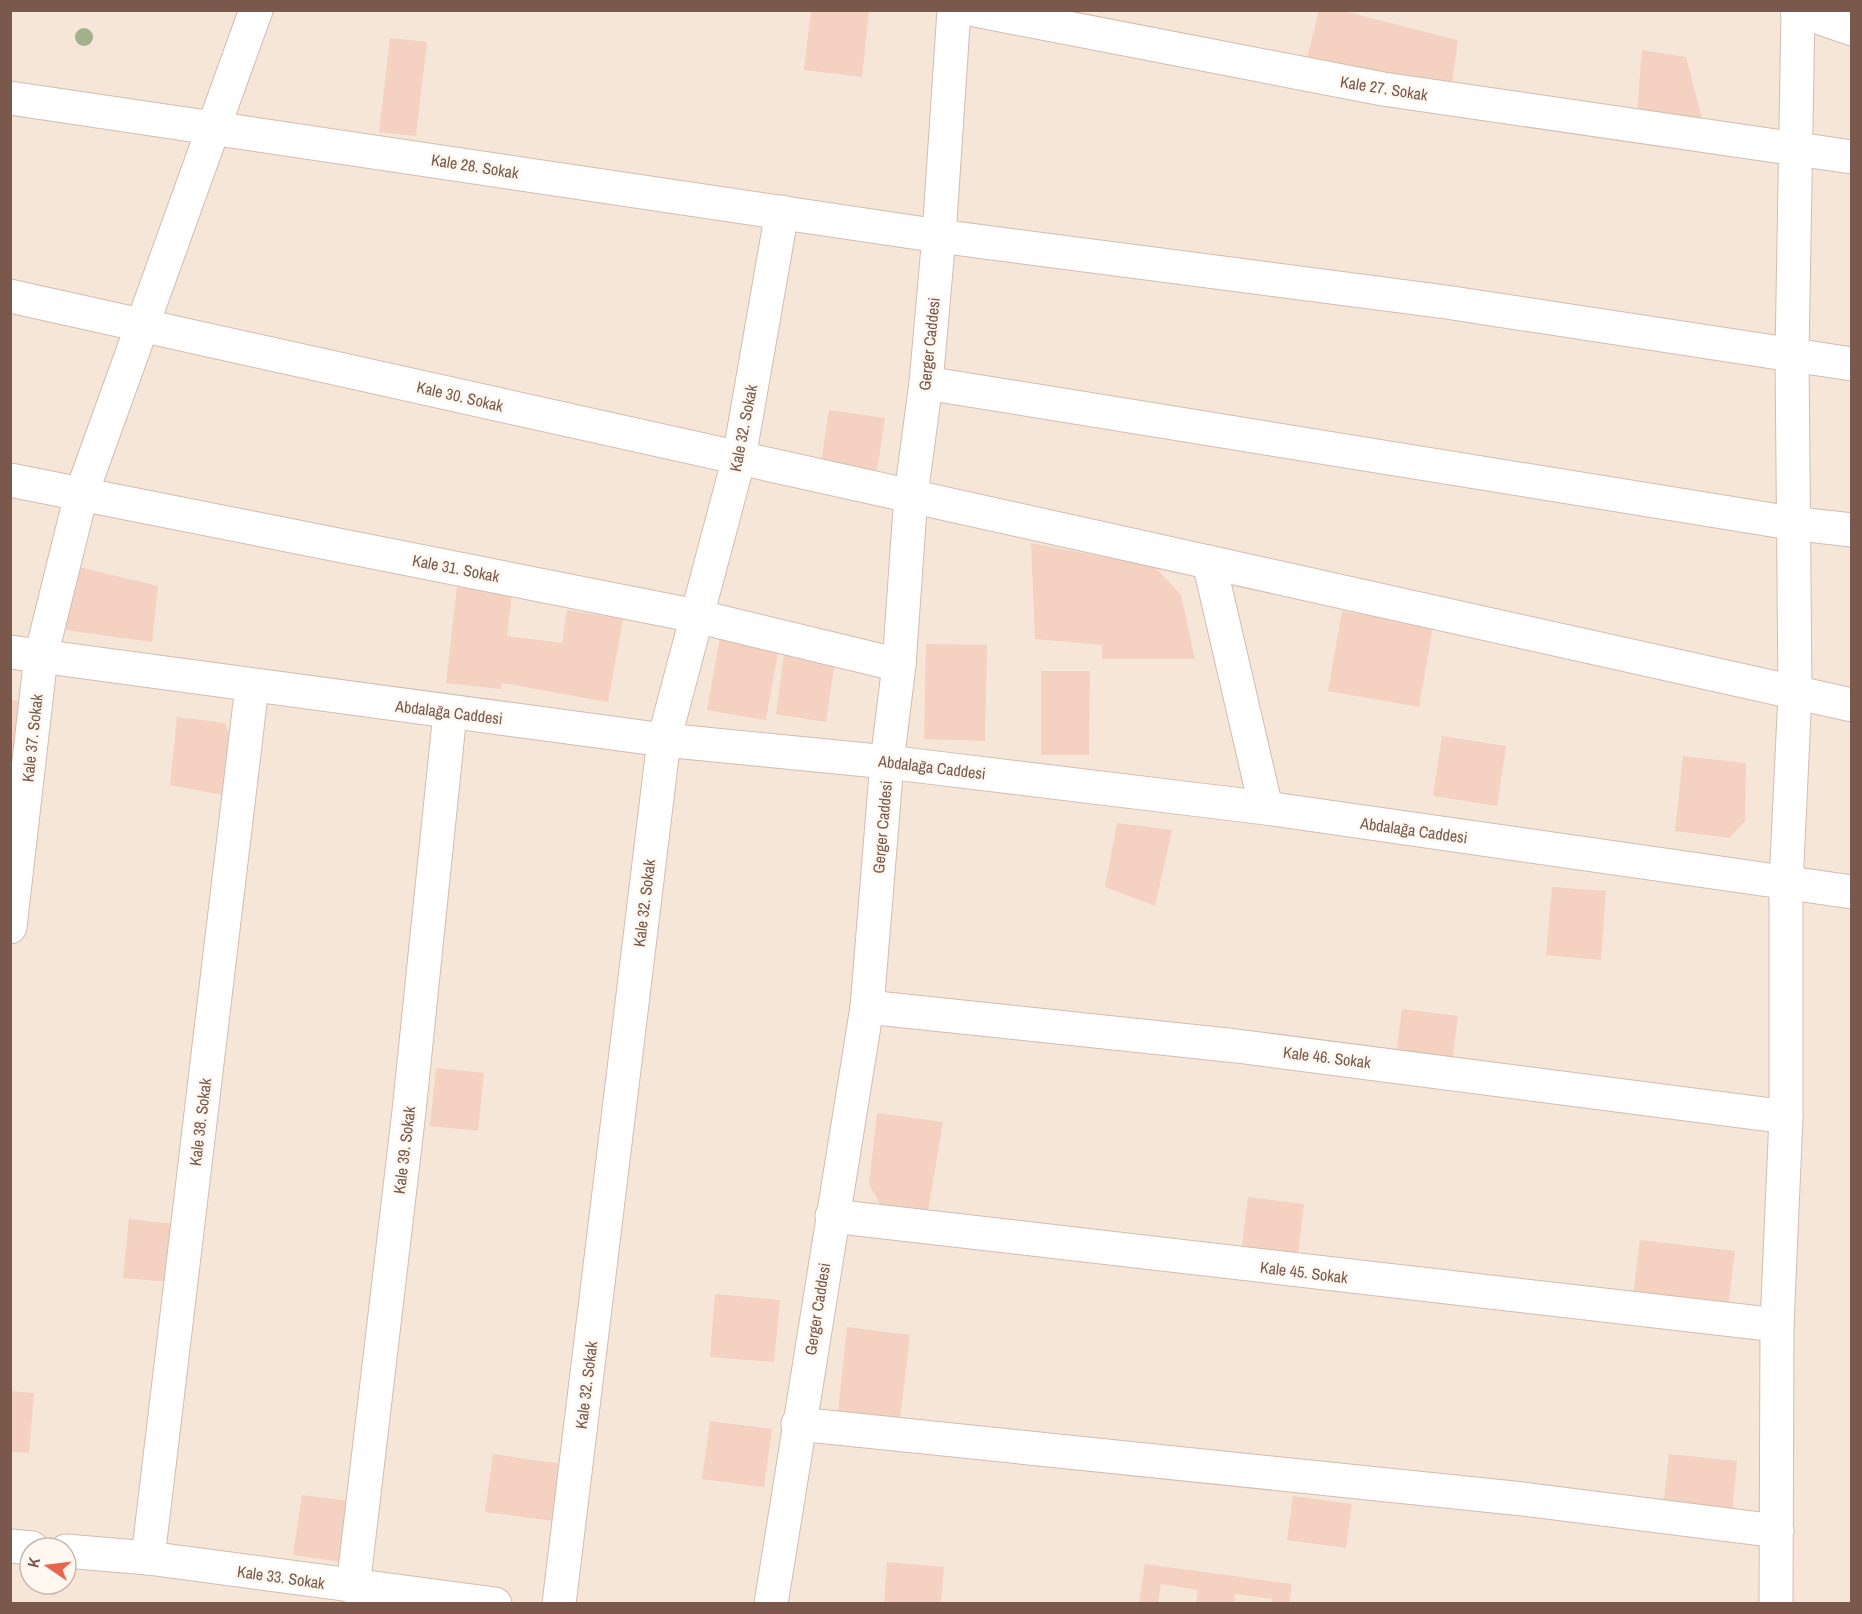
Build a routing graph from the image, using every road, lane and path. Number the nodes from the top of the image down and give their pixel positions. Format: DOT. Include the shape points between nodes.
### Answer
graph roads {
  1 [pos="256,10"];
  2 [pos="954,10"];
  3 [pos="975,10"];
  4 [pos="1797,11"];
  5 [pos="1851,28"];
  6 [pos="10,98"];
  7 [pos="215,127"];
  8 [pos="1796,147"];
  9 [pos="1851,157"];
  10 [pos="782,212"];
  11 [pos="939,236"];
  12 [pos="10,296"];
  13 [pos="141,325"];
  14 [pos="1792,355"];
  15 [pos="1851,364"];
  16 [pos="926,383"];
  17 [pos="739,458"];
  18 [pos="10,480"];
  19 [pos="81,495"];
  20 [pos="911,495"];
  21 [pos="1791,524"];
  22 [pos="1851,530"];
  23 [pos="1209,562"];
  24 [pos="696,616"];
  25 [pos="26,654"];
  26 [pos="899,665"];
  27 [pos="252,686"];
  28 [pos="1795,693"];
  29 [pos="1851,705"];
  30 [pos="450,713"];
  31 [pos="664,740"];
  32 [pos="887,762"];
  33 [pos="1266,808"];
  34 [pos="1786,884"];
  35 [pos="1851,892"];
  36 [pos="10,927"];
  37 [pos="867,1007"];
  38 [pos="1786,1117"];
  39 [pos="832,1216"];
  40 [pos="1777,1325"];
  41 [pos="798,1424"];
  42 [pos="1777,1531"];
  43 [pos="78,1552"];
  44 [pos="148,1558"];
  45 [pos="353,1587"];
  46 [pos="495,1604"];
  47 [pos="559,1604"];
  48 [pos="771,1604"];
  49 [pos="1776,1604"];
  1 -- 7 [label="street, Kale 37. Sokak"];
  2 -- 11 [label="street, Gerger Caddesi"];
  3 -- 8 [label="street, Kale 27. Sokak" via="1383,89"];
  4 -- 5 [label="street"];
  4 -- 8 [label="street"];
  6 -- 7 [label="street, Kale 28. Sokak"];
  7 -- 10 [label="street, Kale 28. Sokak"];
  7 -- 13 [label="street, Kale 37. Sokak"];
  8 -- 9 [label="street, Kale 27. Sokak"];
  8 -- 14 [label="street"];
  10 -- 11 [label="street, Kale 28. Sokak"];
  10 -- 17 [label="street, Kale 32. Sokak"];
  11 -- 14 [label="street, Kale 28. Sokak" via="1446,302"];
  11 -- 16 [label="street, Gerger Caddesi"];
  12 -- 13 [label="street, Kale 30. Sokak"];
  13 -- 17 [label="street, Kale 30. Sokak"];
  13 -- 19 [label="street, Kale 37. Sokak"];
  14 -- 15 [label="street, Kale 28. Sokak"];
  14 -- 21 [label="street"];
  16 -- 20 [label="street, Gerger Caddesi"];
  16 -- 21 [label="street"];
  17 -- 20 [label="street, Kale 30. Sokak"];
  17 -- 24 [label="street, Kale 32. Sokak"];
  18 -- 19 [label="street, Kale 31. Sokak"];
  19 -- 24 [label="street, Kale 31. Sokak"];
  19 -- 25 [label="street, Kale 37. Sokak"];
  20 -- 23 [label="street, Kale 30. Sokak"];
  20 -- 26 [label="street, Gerger Caddesi"];
  21 -- 22 [label="street"];
  21 -- 28 [label="street"];
  23 -- 28 [label="street, Kale 30. Sokak"];
  23 -- 33 [label="street"];
  24 -- 26 [label="street, Kale 31. Sokak"];
  24 -- 31 [label="street, Kale 32. Sokak"];
  25 -- 27 [label="street, Abdalağa Caddesi"];
  25 -- 36 [label="street, Kale 37. Sokak"];
  26 -- 32 [label="street, Gerger Caddesi"];
  27 -- 30 [label="street, Abdalağa Caddesi"];
  27 -- 44 [label="street, Kale 38. Sokak"];
  28 -- 29 [label="street, Kale 30. Sokak"];
  28 -- 34 [label="street"];
  30 -- 31 [label="street, Abdalağa Caddesi"];
  30 -- 45 [label="street, Kale 39. Sokak" via="409,1111"];
  31 -- 32 [label="street, Abdalağa Caddesi"];
  31 -- 47 [label="street, Kale 32. Sokak"];
  32 -- 33 [label="street, Abdalağa Caddesi"];
  32 -- 37 [label="street, Gerger Caddesi"];
  33 -- 34 [label="street, Abdalağa Caddesi"];
  34 -- 35 [label="street, Abdalağa Caddesi"];
  34 -- 38 [label="street"];
  37 -- 38 [label="street, Kale 46. Sokak" via="1237,1046"];
  37 -- 39 [label="street, Gerger Caddesi"];
  38 -- 40 [label="street"];
  39 -- 40 [label="street, Kale 45. Sokak"];
  39 -- 41 [label="street, Gerger Caddesi"];
  40 -- 42 [label="street"];
  41 -- 42 [label="street" via="1523,1499"];
  41 -- 48 [label="street, Gerger Caddesi"];
  42 -- 49 [label="street"];
  43 -- 44 [label="street, Kale 33. Sokak"];
  44 -- 45 [label="street, Kale 33. Sokak"];
  45 -- 46 [label="street, Kale 33. Sokak"];
}
